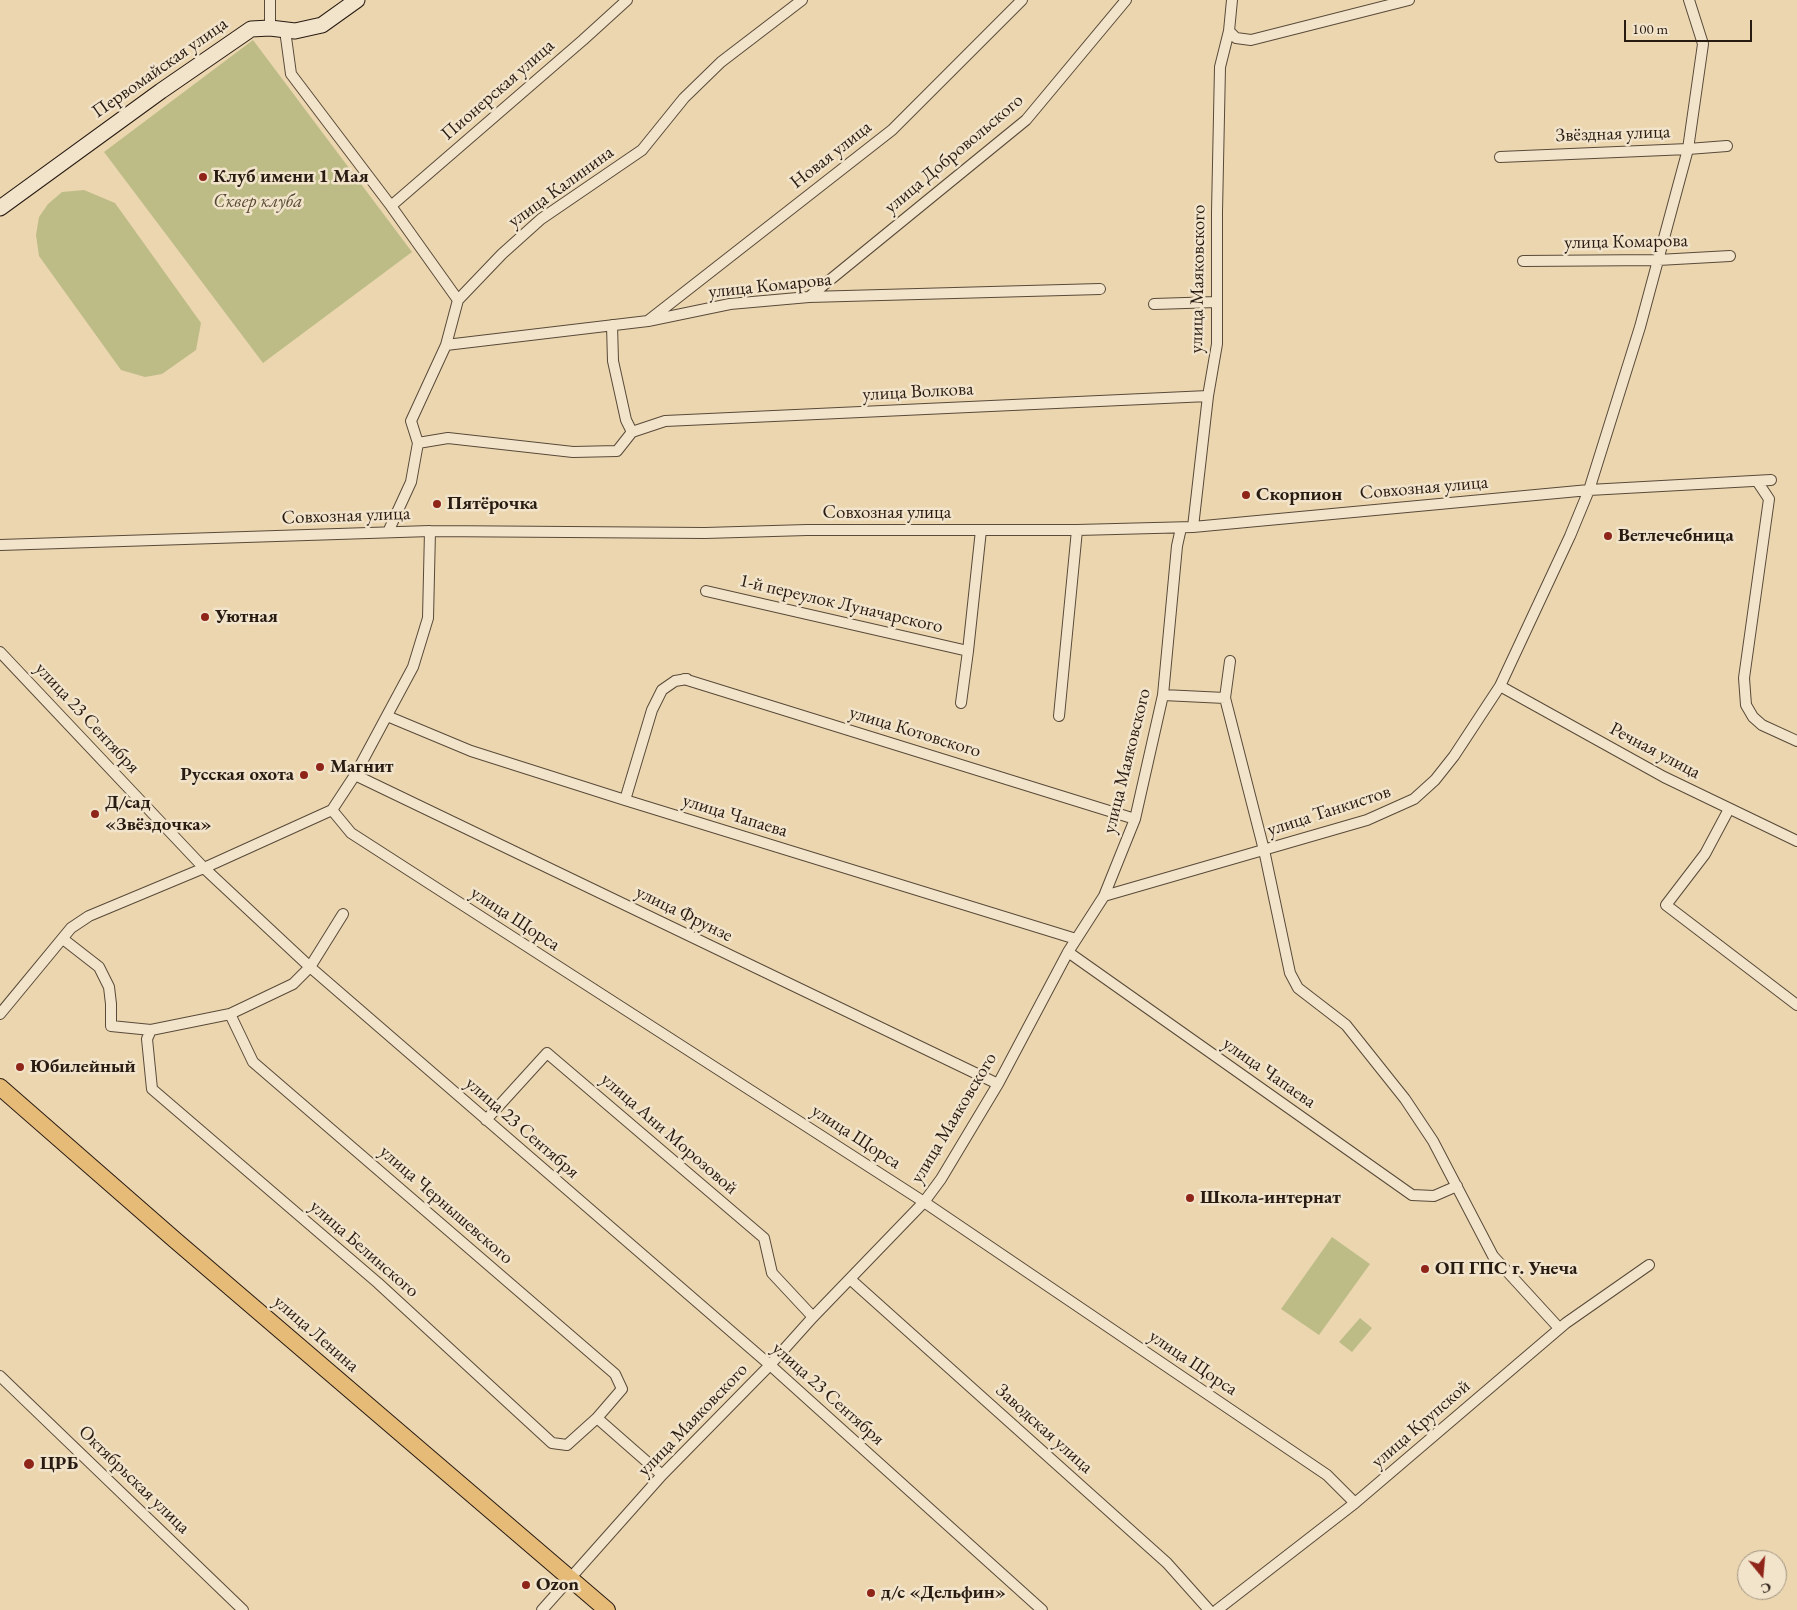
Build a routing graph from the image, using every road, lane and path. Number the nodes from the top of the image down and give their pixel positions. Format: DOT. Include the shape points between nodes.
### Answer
graph roads {
  1 [pos="270,0"];
  2 [pos="357,0"];
  3 [pos="627,0"];
  4 [pos="802,0"];
  5 [pos="1022,0"];
  6 [pos="1126,0"];
  7 [pos="1232,0"];
  8 [pos="1409,0"];
  9 [pos="1689,0"];
  10 [pos="278,29"];
  11 [pos="1229,31"];
  12 [pos="1727,146"];
  13 [pos="1688,149"];
  14 [pos="1500,157"];
  15 [pos="391,206"];
  16 [pos="0,208"];
  17 [pos="1730,256"];
  18 [pos="1658,260"];
  19 [pos="1523,261"];
  20 [pos="1100,289"];
  21 [pos="809,297"];
  22 [pos="458,300"];
  23 [pos="1217,302"];
  24 [pos="1154,304"];
  25 [pos="648,321"];
  26 [pos="612,325"];
  27 [pos="446,346"];
  28 [pos="1208,396"];
  29 [pos="632,432"];
  30 [pos="418,443"];
  31 [pos="1771,480"];
  32 [pos="1757,481"];
  33 [pos="1589,490"];
  34 [pos="1181,528"];
  35 [pos="1193,528"];
  36 [pos="981,530"];
  37 [pos="1076,530"];
  38 [pos="430,531"];
  39 [pos="388,532"];
  40 [pos="0,545"];
  41 [pos="706,591"];
  42 [pos="968,651"];
  43 [pos="0,652"];
  44 [pos="1230,660"];
  45 [pos="1500,686"];
  46 [pos="1163,695"];
  47 [pos="1225,698"];
  48 [pos="961,703"];
  49 [pos="387,716"];
  50 [pos="1060,716"];
  51 [pos="1797,741"];
  52 [pos="355,775"];
  53 [pos="626,800"];
  54 [pos="1729,809"];
  55 [pos="332,810"];
  56 [pos="1135,819"];
  57 [pos="1797,841"];
  58 [pos="1264,850"];
  59 [pos="204,868"];
  60 [pos="1104,896"];
  61 [pos="343,914"];
  62 [pos="63,939"];
  63 [pos="1076,939"];
  64 [pos="1068,952"];
  65 [pos="310,967"];
  66 [pos="1797,1005"];
  67 [pos="0,1014"];
  68 [pos="230,1014"];
  69 [pos="151,1030"];
  70 [pos="998,1084"];
  71 [pos="0,1087"];
  72 [pos="486,1120"];
  73 [pos="1457,1186"];
  74 [pos="924,1202"];
  75 [pos="1649,1264"];
  76 [pos="850,1279"];
  77 [pos="813,1316"];
  78 [pos="1559,1328"];
  79 [pos="770,1365"];
  80 [pos="0,1376"];
  81 [pos="596,1418"];
  82 [pos="662,1475"];
  83 [pos="1355,1503"];
  84 [pos="570,1579"];
  85 [pos="243,1610"];
  86 [pos="542,1610"];
  87 [pos="607,1610"];
  88 [pos="1042,1610"];
  89 [pos="1210,1610"];
  90 [pos="1217,1610"];
  1 -- 10 [label="street"];
  2 -- 10 [label="street, Первомайская улица" via="322,25 295,31"];
  3 -- 15 [label="street, Пионерская улица"];
  4 -- 22 [label="street, улица Калинина" via="721,62 684,98 642,150 541,219"];
  5 -- 25 [label="street, Новая улица" via="892,130"];
  6 -- 21 [label="street, улица Добровольского" via="1026,120"];
  7 -- 11 [label="street, улица Маяковского"];
  8 -- 11 [label="street" via="1251,40 1236,38"];
  9 -- 13 [label="street, улица Танкистов" via="1703,44"];
  10 -- 15 [label="street" via="290,74"];
  10 -- 16 [label="street, Первомайская улица" via="251,29 160,90"];
  11 -- 23 [label="street, улица Маяковского" via="1220,67"];
  12 -- 13 [label="street, Звёздная улица"];
  13 -- 14 [label="street, Звёздная улица"];
  13 -- 18 [label="street, улица Танкистов"];
  15 -- 22 [label="street"];
  17 -- 18 [label="street, улица Комарова"];
  18 -- 19 [label="street, улица Комарова"];
  18 -- 33 [label="street, улица Танкистов"];
  20 -- 21 [label="street, улица Комарова"];
  21 -- 25 [label="street, улица Комарова" via="730,304"];
  22 -- 27 [label="street, улица Калинина"];
  23 -- 24 [label="street"];
  23 -- 28 [label="street, улица Маяковского" via="1218,344"];
  25 -- 26 [label="street, улица Комарова"];
  26 -- 27 [label="street, улица Комарова"];
  26 -- 29 [label="street" via="613,361 626,420"];
  27 -- 30 [label="street, улица Калинина" via="411,421"];
  28 -- 29 [label="street, улица Волкова" via="665,421"];
  28 -- 35 [label="street, улица Маяковского"];
  29 -- 30 [label="street" via="617,451 573,452 448,438"];
  30 -- 39 [label="street, улица Калинина" via="411,482"];
  31 -- 32 [label="street, Совхозная улица"];
  32 -- 33 [label="street, Совхозная улица"];
  32 -- 51 [label="street" via="1770,499 1744,678 1746,705 1762,725"];
  33 -- 35 [label="street, Совхозная улица"];
  33 -- 45 [label="street, улица Танкистов"];
  34 -- 35 [label="street, Совхозная улица"];
  34 -- 37 [label="street, Совхозная улица"];
  34 -- 46 [label="street, улица Маяковского"];
  36 -- 37 [label="street, Совхозная улица"];
  36 -- 38 [label="street, Совхозная улица"];
  36 -- 42 [label="street, 1-й переулок Луначарского"];
  37 -- 50 [label="street"];
  38 -- 39 [label="street, Совхозная улица"];
  38 -- 49 [label="street" via="428,618 413,667"];
  39 -- 40 [label="street, Совхозная улица"];
  41 -- 42 [label="street, 1-й переулок Луначарского"];
  42 -- 48 [label="street, 1-й переулок Луначарского"];
  43 -- 59 [label="street, улица 23 Сентября"];
  44 -- 47 [label="street"];
  45 -- 54 [label="street, Речная улица" via="1664,777"];
  45 -- 58 [label="street, улица Танкистов" via="1454,756 1414,799 1367,820"];
  46 -- 47 [label="street"];
  46 -- 56 [label="street, улица Маяковского"];
  47 -- 58 [label="street"];
  49 -- 52 [label="street"];
  49 -- 53 [label="street, улица Чапаева" via="471,751"];
  52 -- 55 [label="street"];
  52 -- 70 [label="street, улица Фрунзе"];
  53 -- 56 [label="street, улица Котовского" via="652,710 662,690 686,679"];
  53 -- 63 [label="street, улица Чапаева"];
  54 -- 57 [label="street, Речная улица"];
  54 -- 66 [label="street" via="1705,854 1666,905"];
  55 -- 59 [label="street"];
  55 -- 74 [label="street, улица Щорса" via="351,833"];
  56 -- 60 [label="street, улица Маяковского"];
  58 -- 60 [label="street"];
  58 -- 73 [label="street, улица Танкистов" via="1290,973 1298,988 1346,1025 1405,1099"];
  59 -- 62 [label="street" via="89,916 71,928"];
  59 -- 65 [label="street, улица 23 Сентября"];
  60 -- 63 [label="street, улица Маяковского"];
  61 -- 65 [label="street"];
  62 -- 67 [label="street"];
  62 -- 69 [label="street" via="99,967 109,987 111,1026"];
  63 -- 64 [label="street, улица Маяковского"];
  64 -- 70 [label="street, улица Маяковского"];
  64 -- 73 [label="street, улица Чапаева" via="1412,1195 1434,1196"];
  65 -- 68 [label="street" via="293,984"];
  65 -- 72 [label="street, улица 23 Сентября"];
  68 -- 69 [label="street"];
  68 -- 81 [label="street, улица Чернышевского" via="252,1062 615,1374 622,1389"];
  69 -- 81 [label="street, улица Белинского" via="147,1039 152,1089 378,1283 552,1443 567,1445"];
  70 -- 74 [label="street, улица Маяковского"];
  71 -- 84 [label="main road, улица Ленина"];
  72 -- 77 [label="street, улица Ани Морозовой" via="547,1053 764,1238 772,1273"];
  72 -- 79 [label="street, улица 23 Сентября"];
  73 -- 78 [label="street, улица Танкистов" via="1493,1256"];
  74 -- 76 [label="street, улица Маяковского"];
  74 -- 83 [label="street, улица Щорса" via="1327,1475"];
  75 -- 78 [label="street, улица Крупской"];
  76 -- 77 [label="street, улица Маяковского"];
  76 -- 89 [label="street, Заводская улица" via="1168,1563"];
  77 -- 79 [label="street, улица Маяковского"];
  78 -- 83 [label="street, улица Крупской"];
  79 -- 82 [label="street, улица Маяковского"];
  79 -- 88 [label="street, улица 23 Сентября"];
  80 -- 85 [label="street, Октябрьская улица"];
  81 -- 82 [label="street"];
  82 -- 84 [label="street, улица Маяковского"];
  83 -- 90 [label="street, улица Крупской"];
  84 -- 86 [label="street, улица Маяковского"];
  84 -- 87 [label="main road, улица Ленина"];
}
